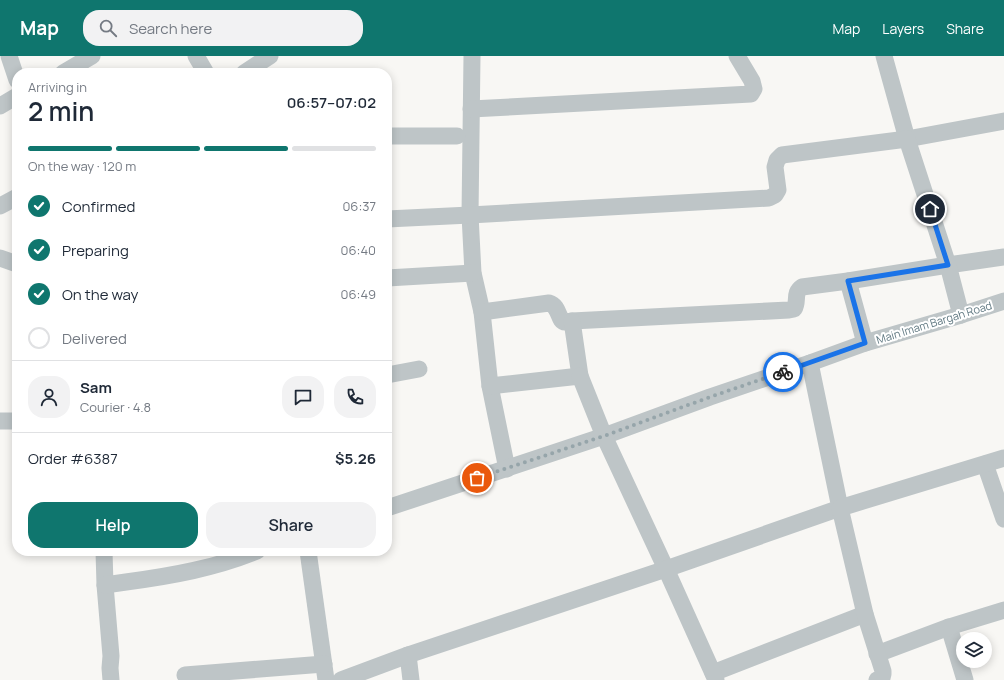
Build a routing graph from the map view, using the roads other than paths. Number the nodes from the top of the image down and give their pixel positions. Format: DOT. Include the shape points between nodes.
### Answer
graph roads {
  1 [pos="9,56"];
  2 [pos="92,56"];
  3 [pos="196,56"];
  4 [pos="270,56"];
  5 [pos="472,56"];
  6 [pos="737,56"];
  7 [pos="884,56"];
  8 [pos="13,68"];
  9 [pos="72,68"];
  10 [pos="203,68"];
  11 [pos="252,68"];
  12 [pos="12,99"];
  13 [pos="0,106"];
  14 [pos="471,109"];
  15 [pos="1004,121"];
  16 [pos="392,136"];
  17 [pos="457,136"];
  18 [pos="908,139"];
  19 [pos="12,200"];
  20 [pos="0,206"];
  21 [pos="470,215"];
  22 [pos="392,219"];
  23 [pos="1004,257"];
  24 [pos="0,258"];
  25 [pos="12,262"];
  26 [pos="948,265"];
  27 [pos="473,273"];
  28 [pos="392,278"];
  29 [pos="848,281"];
  30 [pos="1004,301"];
  31 [pos="482,312"];
  32 [pos="961,315"];
  33 [pos="572,321"];
  34 [pos="865,343"];
  35 [pos="810,363"];
  36 [pos="419,369"];
  37 [pos="392,374"];
  38 [pos="580,376"];
  39 [pos="490,386"];
  40 [pos="0,421"];
  41 [pos="12,421"];
  42 [pos="604,436"];
  43 [pos="1004,458"];
  44 [pos="985,464"];
  45 [pos="507,468"];
  46 [pos="392,506"];
  47 [pos="840,508"];
  48 [pos="1004,519"];
  49 [pos="104,556"];
  50 [pos="245,556"];
  51 [pos="309,556"];
  52 [pos="666,569"];
  53 [pos="105,585"];
  54 [pos="1004,610"];
  55 [pos="865,614"];
  56 [pos="949,627"];
  57 [pos="878,654"];
  58 [pos="408,655"];
  59 [pos="325,672"];
  60 [pos="185,675"];
  61 [pos="714,676"];
  62 [pos="111,680"];
  63 [pos="341,680"];
  64 [pos="411,680"];
  65 [pos="877,680"];
  66 [pos="966,680"];
  1 -- 8 [label="street"];
  2 -- 9 [label="street"];
  3 -- 10 [label="street"];
  4 -- 11 [label="street"];
  5 -- 14 [label="street"];
  6 -- 14 [label="street" via="752,81 754,89 751,94"];
  7 -- 18 [label="street"];
  12 -- 13 [label="street"];
  14 -- 21 [label="street"];
  15 -- 18 [label="street"];
  16 -- 17 [label="street"];
  18 -- 21 [label="street" via="782,155 775,167 778,190 776,195 769,198"];
  18 -- 26 [label="street"];
  19 -- 20 [label="street"];
  21 -- 22 [label="street"];
  21 -- 27 [label="street"];
  23 -- 26 [label="street"];
  24 -- 25 [label="street"];
  26 -- 29 [label="street"];
  26 -- 32 [label="street"];
  27 -- 28 [label="street"];
  27 -- 31 [label="street"];
  29 -- 33 [label="street" via="802,287 797,292 796,306 789,310"];
  29 -- 34 [label="street"];
  30 -- 32 [label="street, Main Imam Bargah Road"];
  31 -- 33 [label="street" via="549,303 555,306 563,322"];
  31 -- 39 [label="street"];
  32 -- 34 [label="street, Main Imam Bargah Road"];
  33 -- 38 [label="street"];
  34 -- 35 [label="street, Main Imam Bargah Road"];
  35 -- 42 [label="street, Main Imam Bargah Road"];
  35 -- 47 [label="street"];
  36 -- 37 [label="street"];
  38 -- 39 [label="street"];
  38 -- 42 [label="street"];
  39 -- 45 [label="street"];
  40 -- 41 [label="street"];
  42 -- 45 [label="street, Main Imam Bargah Road"];
  42 -- 52 [label="street"];
  43 -- 44 [label="street"];
  44 -- 47 [label="street"];
  44 -- 48 [label="street"];
  45 -- 46 [label="street, Main Imam Bargah Road"];
  47 -- 52 [label="street"];
  47 -- 55 [label="street"];
  49 -- 53 [label="street"];
  50 -- 53 [label="street" via="204,568"];
  51 -- 59 [label="street"];
  52 -- 58 [label="street"];
  52 -- 61 [label="street"];
  53 -- 62 [label="street"];
  54 -- 56 [label="street"];
  55 -- 57 [label="street"];
  55 -- 61 [label="street"];
  56 -- 57 [label="street"];
  56 -- 66 [label="street"];
  57 -- 65 [label="street" via="883,674 882,678"];
  58 -- 63 [label="street"];
  58 -- 64 [label="street"];
  59 -- 60 [label="street"];
}
